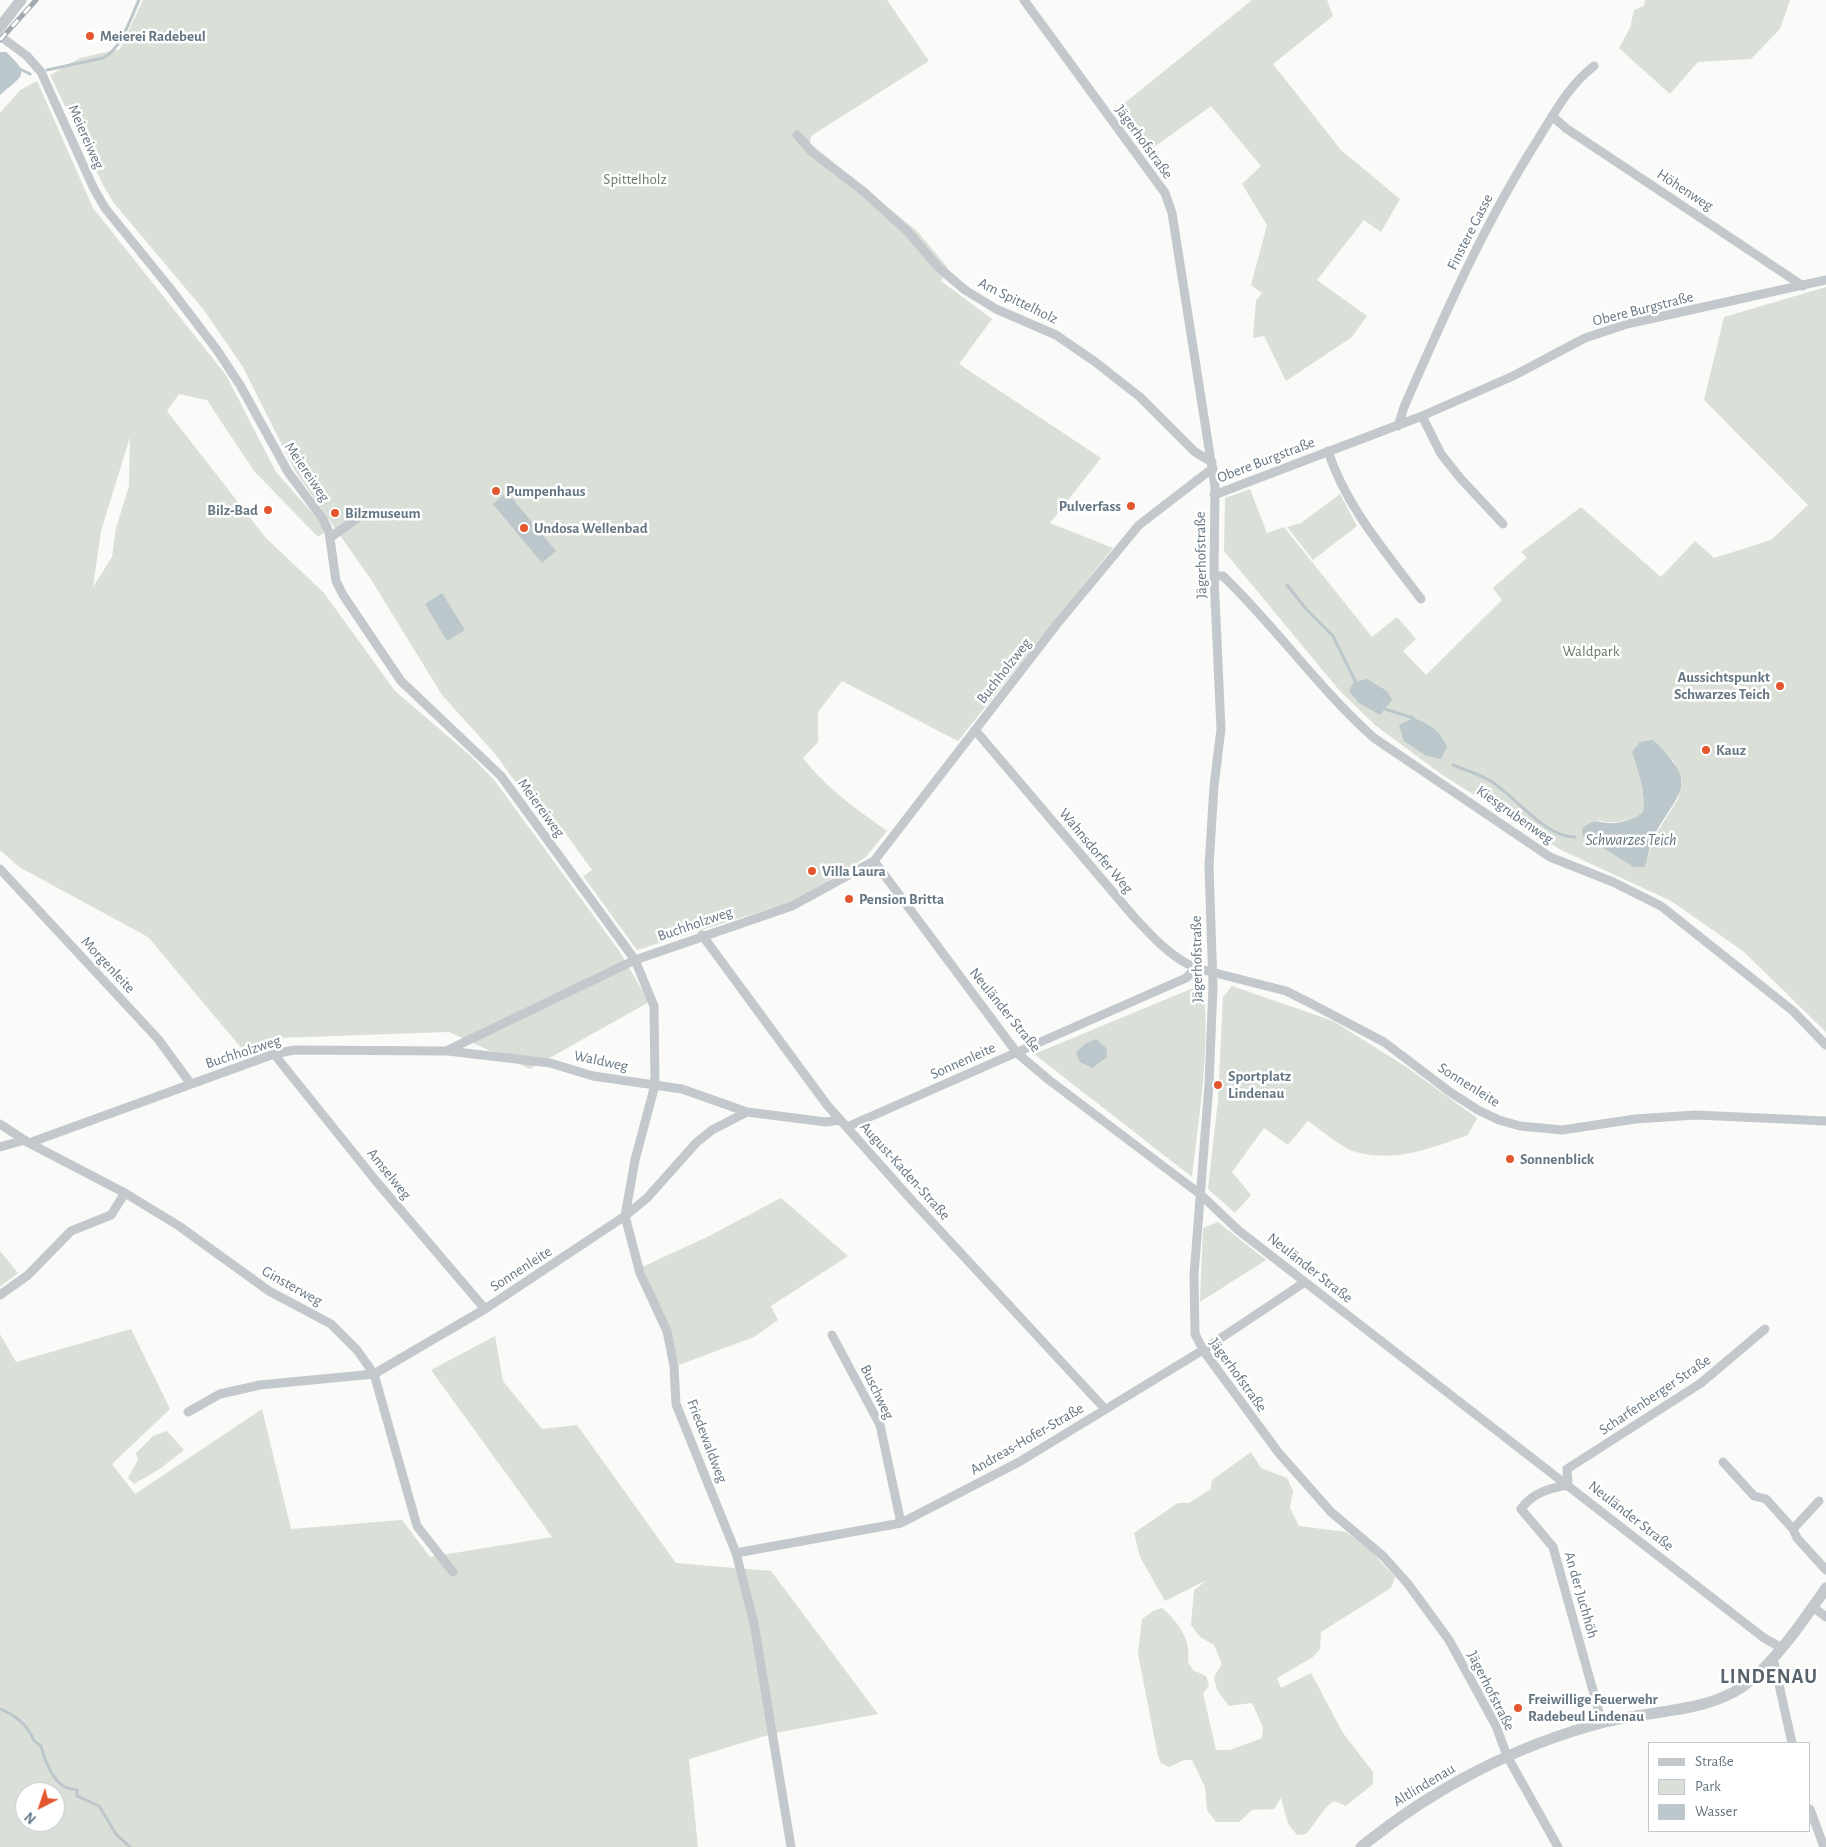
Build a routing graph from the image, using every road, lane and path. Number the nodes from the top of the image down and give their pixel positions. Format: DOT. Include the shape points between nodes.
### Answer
graph roads {
  1 [pos="21,0"];
  2 [pos="1024,0"];
  3 [pos="0,27"];
  4 [pos="0,36"];
  5 [pos="1594,66"];
  6 [pos="1552,116"];
  7 [pos="797,135"];
  8 [pos="1826,280"];
  9 [pos="1803,286"];
  10 [pos="1422,416"];
  11 [pos="1398,426"];
  12 [pos="1328,451"];
  13 [pos="1213,465"];
  14 [pos="1214,495"];
  15 [pos="359,517"];
  16 [pos="1503,524"];
  17 [pos="331,536"];
  18 [pos="1214,576"];
  19 [pos="1421,599"];
  20 [pos="975,730"];
  21 [pos="874,860"];
  22 [pos="0,869"];
  23 [pos="702,935"];
  24 [pos="635,960"];
  25 [pos="1196,968"];
  26 [pos="1211,972"];
  27 [pos="1826,1045"];
  28 [pos="446,1051"];
  29 [pos="1017,1052"];
  30 [pos="274,1054"];
  31 [pos="191,1084"];
  32 [pos="655,1085"];
  33 [pos="747,1112"];
  34 [pos="840,1120"];
  35 [pos="1826,1121"];
  36 [pos="0,1124"];
  37 [pos="847,1127"];
  38 [pos="27,1142"];
  39 [pos="0,1147"];
  40 [pos="125,1193"];
  41 [pos="1200,1194"];
  42 [pos="625,1216"];
  43 [pos="1305,1282"];
  44 [pos="0,1295"];
  45 [pos="484,1309"];
  46 [pos="1765,1329"];
  47 [pos="832,1335"];
  48 [pos="1203,1350"];
  49 [pos="374,1374"];
  50 [pos="1106,1409"];
  51 [pos="188,1412"];
  52 [pos="1723,1462"];
  53 [pos="1568,1485"];
  54 [pos="1819,1501"];
  55 [pos="901,1523"];
  56 [pos="1793,1529"];
  57 [pos="736,1553"];
  58 [pos="1826,1570"];
  59 [pos="453,1572"];
  60 [pos="1826,1588"];
  61 [pos="1812,1607"];
  62 [pos="1826,1617"];
  63 [pos="1780,1647"];
  64 [pos="1773,1658"];
  65 [pos="1602,1723"];
  66 [pos="1792,1742"];
  67 [pos="1506,1756"];
  68 [pos="1811,1812"];
  69 [pos="791,1847"];
  70 [pos="1361,1847"];
  71 [pos="1558,1847"];
  72 [pos="1824,1847"];
  1 -- 3 [label="street"];
  2 -- 13 [label="street, Jägerhofstraße" via="1165,193 1172,213"];
  4 -- 17 [label="street, Meiereiweg" via="27,56 41,72 105,208 217,350 288,472 323,519"];
  5 -- 6 [label="street, Finstere Gasse" via="1573,84"];
  6 -- 9 [label="street, Höhenweg" via="1566,129"];
  6 -- 11 [label="street, Finstere Gasse" via="1512,179 1469,260"];
  7 -- 13 [label="street, Am Spittelholz" via="812,152 863,191 908,232 938,267 965,290 996,309 1056,335 1094,361 1140,397 1195,452"];
  8 -- 9 [label="street, Obere Burgstraße"];
  9 -- 10 [label="street, Obere Burgstraße" via="1619,327 1585,338 1513,376"];
  10 -- 11 [label="street, Obere Burgstraße"];
  10 -- 16 [label="street" via="1441,454"];
  11 -- 12 [label="street, Obere Burgstraße"];
  12 -- 14 [label="street, Obere Burgstraße"];
  12 -- 19 [label="street, Obere Burgstraße" via="1350,502"];
  13 -- 14 [label="street, Jägerhofstraße"];
  13 -- 20 [label="street, Buchholzweg" via="1139,525"];
  14 -- 18 [label="street, Jägerhofstraße"];
  15 -- 17 [label="street"];
  17 -- 24 [label="street, Meiereiweg" via="336,581 343,596 401,681 501,776"];
  18 -- 26 [label="street, Jägerhofstraße" via="1221,729 1209,866"];
  18 -- 27 [label="street, Kiesgrubenweg" via="1223,576 1256,608 1349,716 1374,738 1550,856 1661,906 1793,1011"];
  20 -- 21 [label="street, Buchholzweg"];
  20 -- 25 [label="street, Wahnsdorfer Weg" via="1139,922 1168,950"];
  21 -- 23 [label="street, Buchholzweg" via="792,906"];
  21 -- 29 [label="street, Neuländer Straße"];
  22 -- 31 [label="street, Morgenleite" via="158,1039"];
  23 -- 24 [label="street, Buchholzweg"];
  23 -- 34 [label="street, August-Kaden-Straße"];
  24 -- 28 [label="street, Buchholzweg"];
  24 -- 32 [label="street, Friedewaldweg" via="654,1006"];
  25 -- 26 [label="street, Wahnsdorfer Weg"];
  25 -- 29 [label="street, Sonnenleite" via="1186,978"];
  26 -- 35 [label="street, Sonnenleite" via="1286,991 1384,1042 1478,1110 1520,1126 1562,1130 1635,1119 1696,1116"];
  26 -- 41 [label="street, Jägerhofstraße" via="1210,1084"];
  28 -- 30 [label="street, Buchholzweg" via="294,1050"];
  28 -- 32 [label="street, Waldweg" via="550,1063 593,1076"];
  29 -- 37 [label="street, Sonnenleite"];
  29 -- 41 [label="street, Neuländer Straße" via="1049,1080"];
  30 -- 31 [label="street, Buchholzweg"];
  30 -- 45 [label="street, Amselweg"];
  31 -- 38 [label="street, Buchholzweg"];
  32 -- 33 [label="street, Waldweg" via="682,1089"];
  32 -- 42 [label="street, Friedewaldweg" via="635,1160"];
  33 -- 34 [label="street" via="826,1122"];
  33 -- 42 [label="street, Sonnenleite" via="712,1130 696,1143 647,1198"];
  34 -- 37 [label="street, August-Kaden-Straße"];
  36 -- 38 [label="street, Ginsterweg"];
  37 -- 50 [label="street, August-Kaden-Straße"];
  38 -- 39 [label="street, Buchholzweg"];
  38 -- 40 [label="street, Ginsterweg"];
  40 -- 44 [label="street" via="111,1215 71,1231 28,1275"];
  40 -- 49 [label="street, Ginsterweg" via="179,1226 269,1291 331,1324 357,1350"];
  41 -- 43 [label="street, Neuländer Straße" via="1238,1230"];
  41 -- 48 [label="street, Jägerhofstraße" via="1194,1276 1195,1334"];
  42 -- 45 [label="street, Sonnenleite"];
  42 -- 57 [label="street, Friedewaldweg" via="640,1273 666,1331 674,1366 676,1404"];
  43 -- 48 [label="street, Andreas-Hofer-Straße"];
  43 -- 53 [label="street, Neuländer Straße"];
  45 -- 49 [label="street, Sonnenleite"];
  46 -- 53 [label="street, Scharfenberger Straße" via="1701,1383 1567,1469"];
  47 -- 55 [label="street, Buschweg" via="880,1425"];
  48 -- 50 [label="street, Andreas-Hofer-Straße"];
  48 -- 67 [label="street, Jägerhofstraße" via="1278,1452 1331,1512 1383,1556 1408,1584 1449,1640 1496,1726"];
  49 -- 51 [label="street, Sonnenleite" via="260,1385 220,1394"];
  49 -- 59 [label="street, Ginsterweg" via="418,1526"];
  50 -- 55 [label="street, Andreas-Hofer-Straße" via="1019,1462"];
  52 -- 56 [label="street" via="1754,1496 1766,1499"];
  53 -- 63 [label="street, Neuländer Straße" via="1764,1638"];
  53 -- 65 [label="street, An der Juchhöh" via="1548,1488 1521,1509 1553,1547"];
  54 -- 56 [label="street"];
  55 -- 57 [label="street, Andreas-Hofer-Straße"];
  56 -- 58 [label="street" via="1796,1538"];
  57 -- 69 [label="street, Friedewaldweg" via="754,1623"];
  60 -- 61 [label="street, Altlindenau"];
  61 -- 62 [label="street"];
  61 -- 63 [label="street, Altlindenau"];
  63 -- 64 [label="street, Altlindenau"];
  64 -- 65 [label="street, Altlindenau" via="1749,1681 1724,1696 1677,1710"];
  64 -- 66 [label="street"];
  65 -- 67 [label="street, Altlindenau"];
  67 -- 70 [label="street, Altlindenau" via="1406,1813"];
  67 -- 71 [label="street, Jägerhofstraße"];
  68 -- 72 [label="street"];
}
